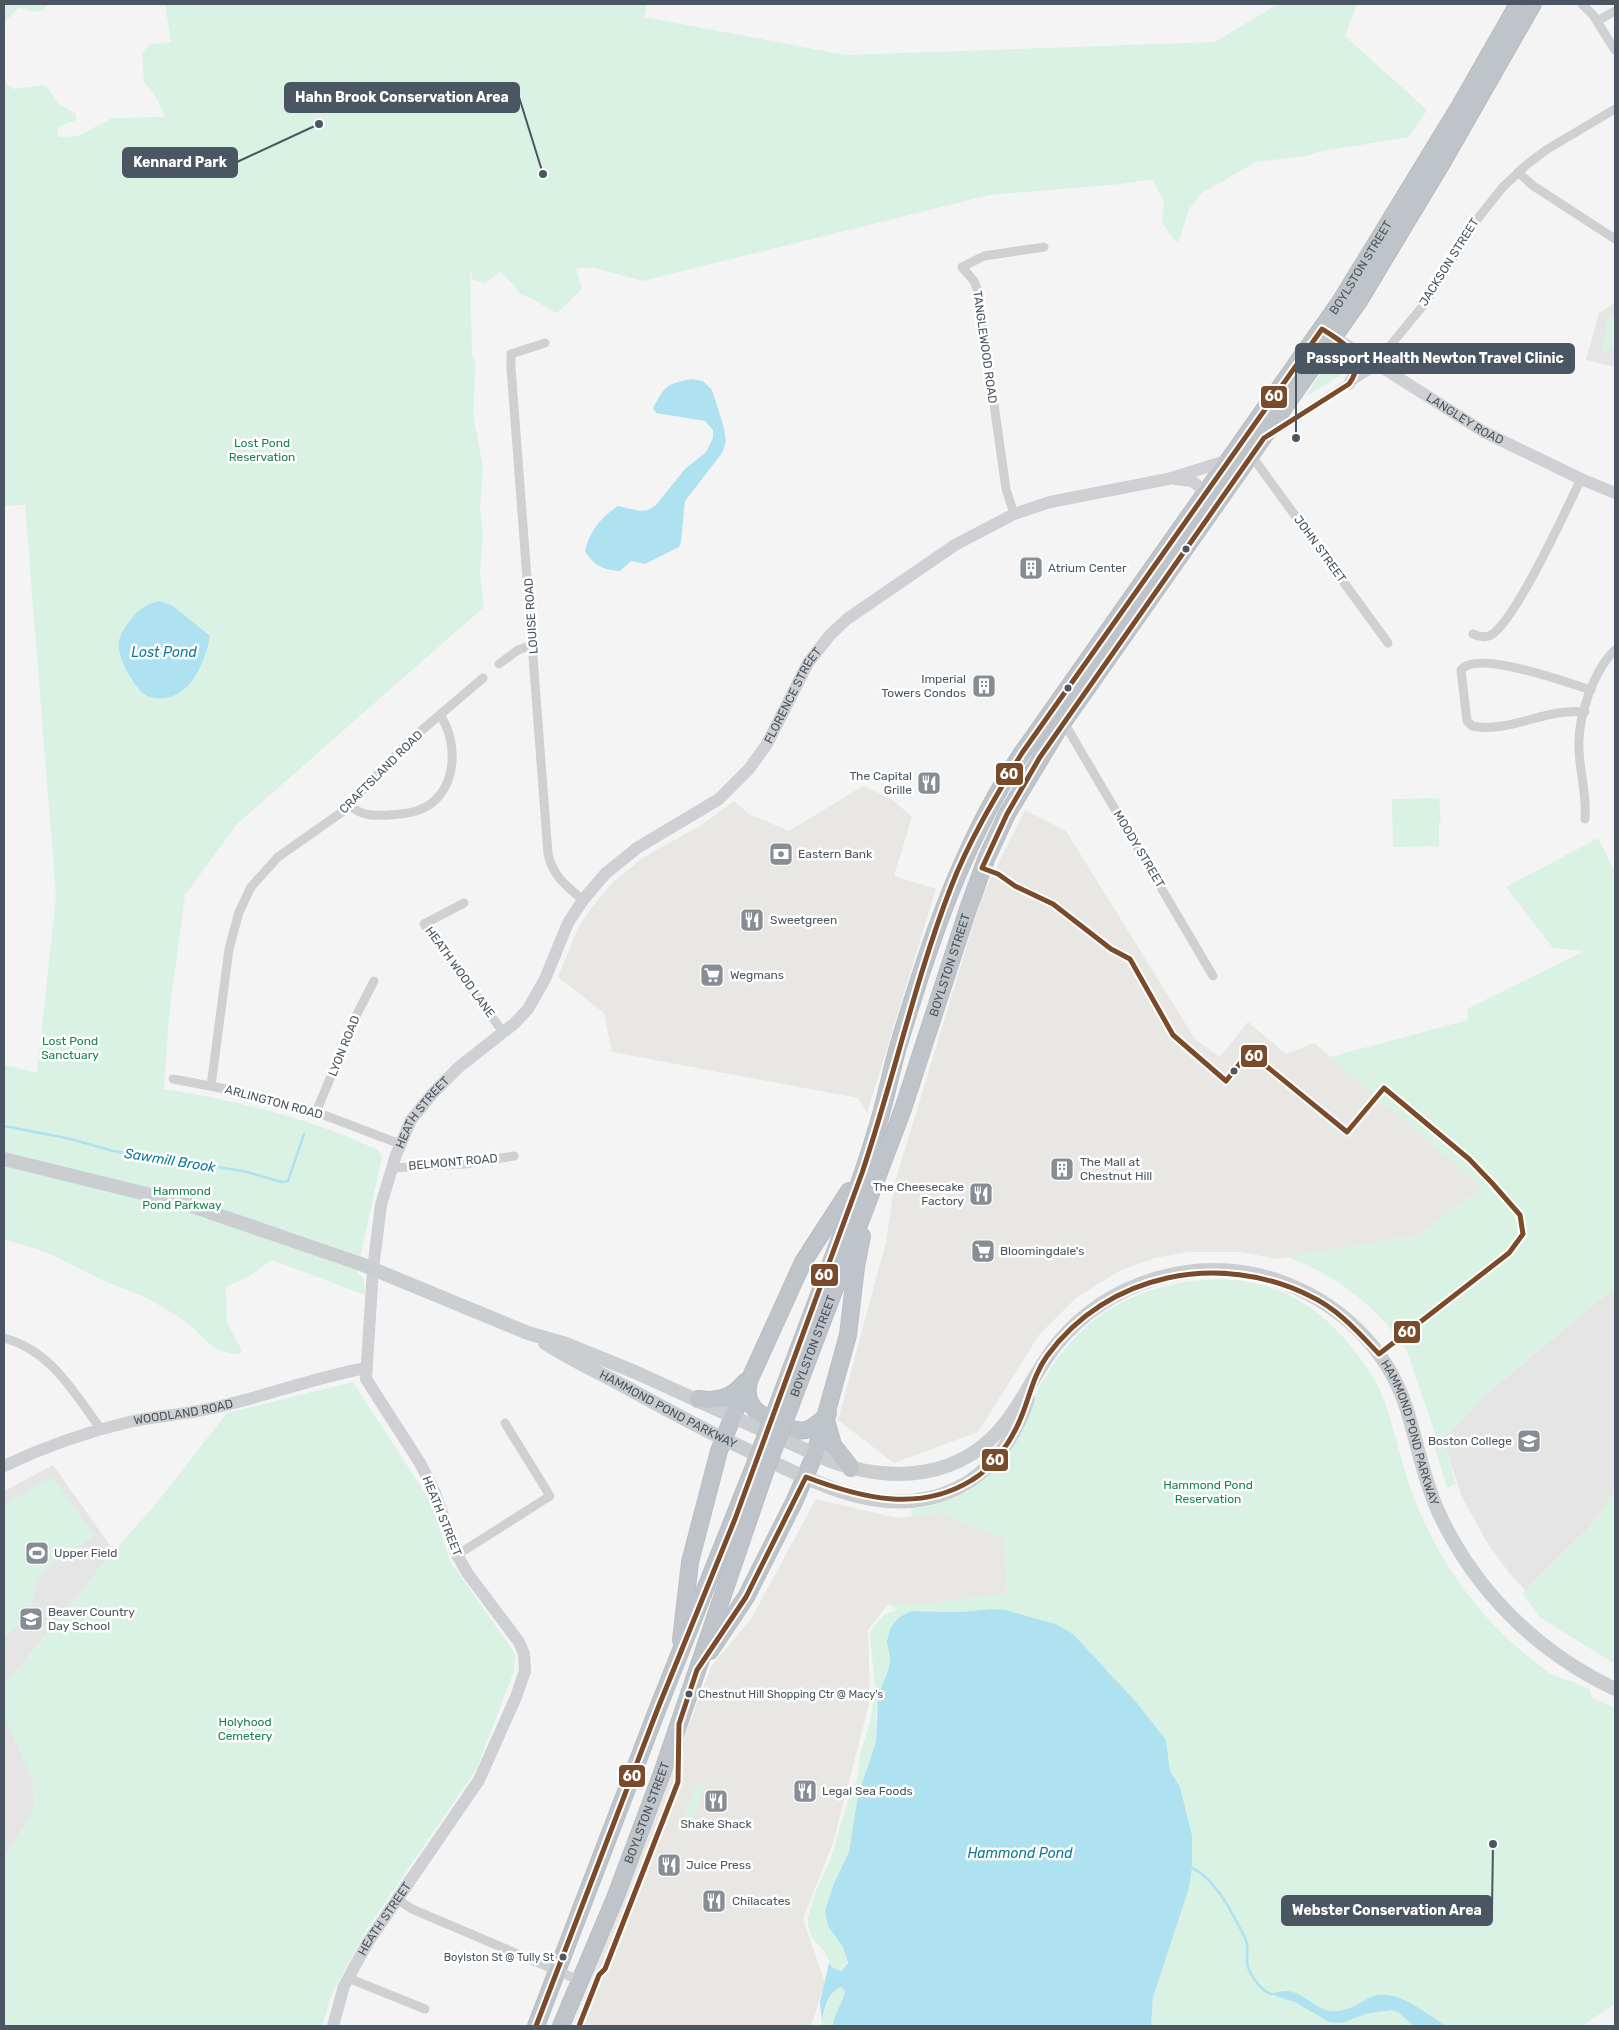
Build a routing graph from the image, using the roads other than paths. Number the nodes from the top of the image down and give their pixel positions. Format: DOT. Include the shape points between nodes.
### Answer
graph roads {
  1 [pos="1518,4"];
  2 [pos="1533,4"];
  3 [pos="1582,4"];
  4 [pos="1615,11"];
  5 [pos="1597,21"];
  6 [pos="1615,50"];
  7 [pos="1615,109"];
  8 [pos="1518,172"];
  9 [pos="1615,238"];
  10 [pos="1044,247"];
  11 [pos="1334,337"];
  12 [pos="545,343"];
  13 [pos="1376,364"];
  14 [pos="1349,384"];
  15 [pos="1264,438"];
  16 [pos="1251,455"];
  17 [pos="1229,460"];
  18 [pos="1168,479"];
  19 [pos="1581,479"];
  20 [pos="1206,492"];
  21 [pos="1615,493"];
  22 [pos="1014,514"];
  23 [pos="1473,634"];
  24 [pos="1388,643"];
  25 [pos="533,645"];
  26 [pos="1615,650"];
  27 [pos="499,664"];
  28 [pos="482,678"];
  29 [pos="1591,690"];
  30 [pos="1584,712"];
  31 [pos="440,715"];
  32 [pos="1063,722"];
  33 [pos="349,805"];
  34 [pos="1586,819"];
  35 [pos="583,900"];
  36 [pos="464,903"];
  37 [pos="1213,976"];
  38 [pos="374,981"];
  39 [pos="505,1030"];
  40 [pos="173,1079"];
  41 [pos="211,1086"];
  42 [pos="316,1112"];
  43 [pos="400,1144"];
  44 [pos="514,1156"];
  45 [pos="4,1159"];
  46 [pos="391,1168"];
  47 [pos="870,1174"];
  48 [pos="373,1269"];
  49 [pos="528,1333"];
  50 [pos="4,1338"];
  51 [pos="366,1368"];
  52 [pos="1038,1370"];
  53 [pos="751,1374"];
  54 [pos="698,1399"];
  55 [pos="733,1416"];
  56 [pos="827,1417"];
  57 [pos="505,1423"];
  58 [pos="101,1429"];
  59 [pos="724,1439"];
  60 [pos="815,1454"];
  61 [pos="4,1466"];
  62 [pos="761,1467"];
  63 [pos="851,1468"];
  64 [pos="806,1477"];
  65 [pos="457,1555"];
  66 [pos="680,1655"];
  67 [pos="698,1670"];
  68 [pos="1615,1689"];
  69 [pos="397,1900"];
  70 [pos="558,1971"];
  71 [pos="348,1978"];
  72 [pos="581,1981"];
  73 [pos="425,2009"];
  74 [pos="333,2026"];
  75 [pos="536,2026"];
  76 [pos="562,2026"];
  1 -- 11 [label="highway, BOYLSTON STREET" via="1448,125"];
  2 -- 11 [label="highway, BOYLSTON STREET" via="1428,186"];
  3 -- 5 [label="street"];
  4 -- 5 [label="street"];
  5 -- 6 [label="street"];
  7 -- 8 [label="street, JACKSON STREET" via="1555,144"];
  8 -- 9 [label="street" via="1532,186"];
  8 -- 13 [label="street, JACKSON STREET" via="1481,213 1426,302"];
  10 -- 22 [label="street, TANGLEWOOD ROAD" via="984,256 962,268 978,291 1006,489"];
  11 -- 13 [label="street, LANGLEY ROAD"];
  11 -- 14 [label="street" via="1354,354 1358,364 1357,373"];
  11 -- 15 [label="highway, BOYLSTON STREET"];
  11 -- 17 [label="highway, BOYLSTON STREET"];
  12 -- 25 [label="street, LOUISE ROAD" via="511,354"];
  13 -- 14 [label="street, JACKSON STREET"];
  13 -- 19 [label="street, LANGLEY ROAD" via="1478,429"];
  14 -- 15 [label="street, JACKSON STREET"];
  15 -- 16 [label="highway, BOYLSTON STREET"];
  16 -- 24 [label="street, JOHN STREET"];
  16 -- 32 [label="highway, BOYLSTON STREET"];
  17 -- 18 [label="street, FLORENCE STREET"];
  17 -- 20 [label="highway, BOYLSTON STREET"];
  18 -- 20 [label="street, FLORENCE STREET" via="1190,480"];
  18 -- 22 [label="street, FLORENCE STREET" via="1050,502"];
  19 -- 21 [label="street, LANGLEY ROAD"];
  19 -- 23 [label="street" via="1550,542 1504,621 1490,636"];
  20 -- 47 [label="highway, BOYLSTON STREET" via="1008,774 974,834 938,922 898,1047 877,1128"];
  22 -- 35 [label="street, FLORENCE STREET" via="955,545 843,622 808,663 767,744 739,780 703,810 625,856"];
  25 -- 27 [label="street" via="518,650"];
  25 -- 35 [label="street, LOUISE ROAD" via="548,854 559,880"];
  26 -- 29 [label="street" via="1603,664"];
  28 -- 31 [label="street, CRAFTSLAND ROAD"];
  29 -- 30 [label="street"];
  29 -- 30 [label="street" via="1501,664 1468,665 1461,670 1467,721 1472,726 1505,725"];
  30 -- 34 [label="street" via="1579,749 1586,793"];
  31 -- 33 [label="street, CRAFTSLAND ROAD" via="397,752"];
  31 -- 33 [label="street" via="451,737 453,762 439,796 420,810 408,813 368,815"];
  32 -- 37 [label="street, MOODY STREET"];
  32 -- 47 [label="highway, BOYLSTON STREET" via="1022,785 987,857 961,927 903,1109"];
  33 -- 41 [label="street, CRAFTSLAND ROAD" via="278,857 258,876 245,898 226,966"];
  35 -- 39 [label="street, FLORENCE STREET" via="565,929 533,1002"];
  36 -- 39 [label="street, HEATH WOOD LANE" via="424,924"];
  38 -- 42 [label="street, LYON ROAD"];
  39 -- 43 [label="street, HEATH STREET" via="433,1093 411,1120"];
  40 -- 41 [label="street, ARLINGTON ROAD"];
  41 -- 42 [label="street, ARLINGTON ROAD"];
  42 -- 43 [label="street, ARLINGTON ROAD"];
  43 -- 46 [label="street, HEATH STREET"];
  44 -- 46 [label="street, BELMONT ROAD" via="464,1164"];
  45 -- 48 [label="main road, HAMMOND POND PARKWAY" via="183,1203"];
  46 -- 48 [label="street, HEATH STREET" via="381,1205"];
  47 -- 53 [label="highway" via="808,1253"];
  47 -- 56 [label="highway" via="848,1335"];
  47 -- 62 [label="highway, BOYLSTON STREET, bridge"];
  48 -- 49 [label="main road, HAMMOND POND PARKWAY"];
  48 -- 51 [label="street, HEATH STREET"];
  49 -- 54 [label="main road, HAMMOND POND PARKWAY" via="580,1350"];
  49 -- 59 [label="main road, HAMMOND POND PARKWAY"];
  50 -- 58 [label="street" via="37,1353 54,1366"];
  51 -- 58 [label="street, WOODLAND ROAD" via="208,1409"];
  51 -- 65 [label="street, HEATH STREET" via="366,1379 371,1389 420,1463 435,1493"];
  52 -- 63 [label="main road, HAMMOND POND PARKWAY" via="1005,1424 983,1446 959,1461 938,1470 905,1475"];
  52 -- 64 [label="main road, HAMMOND POND PARKWAY" via="1021,1420 1006,1446 988,1467 960,1488 930,1499 897,1502 847,1493"];
  52 -- 68 [label="main road, HAMMOND POND PARKWAY" via="1057,1344 1092,1311 1118,1294 1163,1276 1203,1271 1240,1272 1276,1280 1314,1297 1361,1332 1390,1370 1405,1403 1438,1511 1458,1550 1483,1586 1538,1641 1578,1670"];
  53 -- 54 [label="highway" via="739,1389 726,1398"];
  53 -- 55 [label="highway"];
  53 -- 56 [label="highway" via="750,1402 764,1417 800,1431"];
  54 -- 55 [label="main road, HAMMOND POND PARKWAY"];
  55 -- 59 [label="highway"];
  55 -- 60 [label="main road, HAMMOND POND PARKWAY"];
  56 -- 60 [label="highway"];
  56 -- 63 [label="highway" via="833,1445"];
  57 -- 65 [label="street" via="550,1496"];
  58 -- 61 [label="street, WOODLAND ROAD"];
  59 -- 64 [label="main road, HAMMOND POND PARKWAY"];
  59 -- 66 [label="highway" via="689,1568"];
  60 -- 63 [label="main road, HAMMOND POND PARKWAY"];
  60 -- 64 [label="highway"];
  62 -- 66 [label="highway, BOYLSTON STREET"];
  62 -- 67 [label="highway, BOYLSTON STREET"];
  64 -- 67 [label="highway" via="746,1597"];
  65 -- 69 [label="street, HEATH STREET" via="519,1642 525,1671 479,1780"];
  66 -- 70 [label="highway, BOYLSTON STREET"];
  67 -- 72 [label="highway, BOYLSTON STREET" via="639,1834"];
  69 -- 70 [label="street"];
  69 -- 71 [label="street, HEATH STREET" via="374,1931"];
  70 -- 72 [label="street"];
  70 -- 75 [label="highway, BOYLSTON STREET"];
  71 -- 73 [label="street"];
  71 -- 74 [label="street, HEATH STREET"];
  72 -- 76 [label="highway, BOYLSTON STREET"];
}
